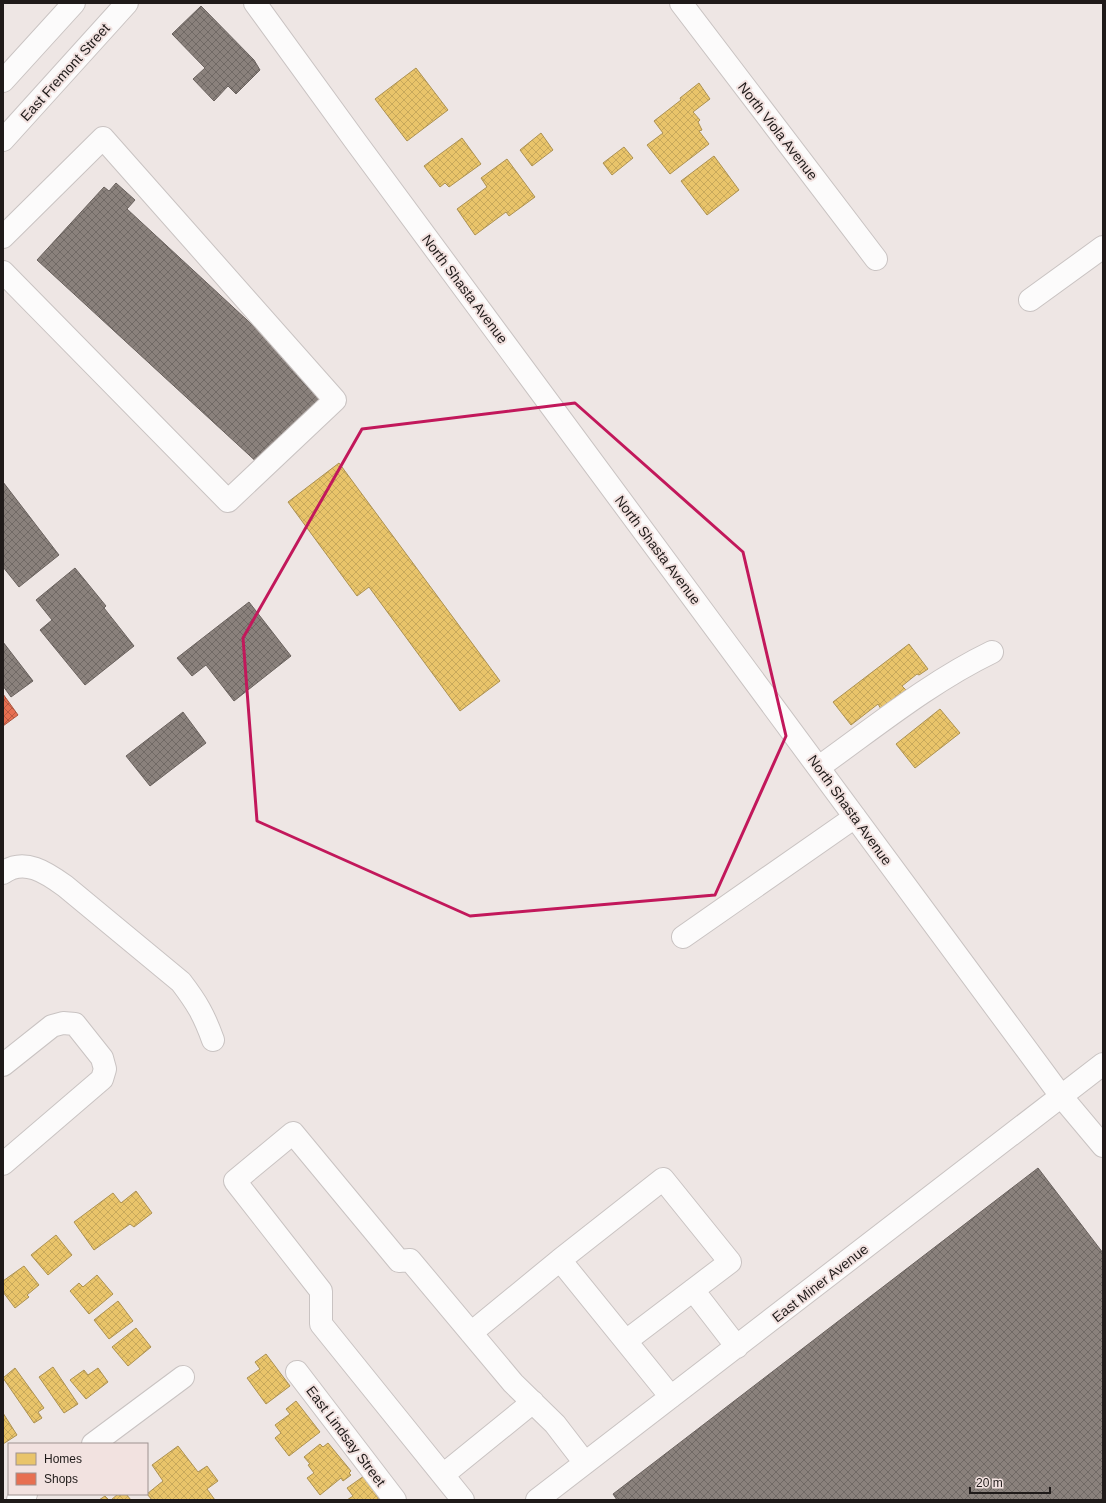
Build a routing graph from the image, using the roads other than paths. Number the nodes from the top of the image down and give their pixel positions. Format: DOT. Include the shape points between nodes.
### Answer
graph roads {
  1 [pos="74,3"];
  2 [pos="127,3"];
  3 [pos="255,3"];
  4 [pos="680,3"];
  5 [pos="3,81"];
  6 [pos="3,140"];
  7 [pos="3,237"];
  8 [pos="1103,247"];
  9 [pos="876,259"];
  10 [pos="3,272"];
  11 [pos="1030,300"];
  12 [pos="992,652"];
  13 [pos="818,767"];
  14 [pos="855,817"];
  15 [pos="3,873"];
  16 [pos="683,937"];
  17 [pos="213,1040"];
  18 [pos="1103,1064"];
  19 [pos="3,1065"];
  20 [pos="1061,1096"];
  21 [pos="1103,1146"];
  22 [pos="3,1164"];
  23 [pos="560,1260"];
  24 [pos="693,1290"];
  25 [pos="471,1333"];
  26 [pos="626,1341"];
  27 [pos="737,1347"];
  28 [pos="298,1372"];
  29 [pos="183,1377"];
  30 [pos="671,1397"];
  31 [pos="533,1402"];
  32 [pos="94,1443"];
  33 [pos="585,1463"];
  34 [pos="444,1475"];
  35 [pos="395,1500"];
  36 [pos="463,1500"];
  37 [pos="537,1500"];
  1 -- 5 [label="street"];
  2 -- 6 [label="street, East Fremont Street"];
  3 -- 13 [label="street, North Shasta Avenue"];
  4 -- 9 [label="street, North Viola Avenue"];
  7 -- 10 [label="street" via="103,138 335,400 228,502"];
  8 -- 11 [label="street"];
  12 -- 13 [label="street" via="969,663 923,692"];
  13 -- 14 [label="street, North Shasta Avenue"];
  14 -- 16 [label="street"];
  14 -- 20 [label="street, North Shasta Avenue"];
  15 -- 17 [label="street" via="9,868 31,866 66,886 181,982 206,1020"];
  18 -- 20 [label="street, East Miner Avenue"];
  19 -- 22 [label="street" via="52,1026 63,1023 75,1024 102,1058 105,1069 102,1079"];
  20 -- 21 [label="street, North Shasta Avenue"];
  20 -- 27 [label="street, East Miner Avenue"];
  23 -- 24 [label="street" via="663,1179 730,1262"];
  23 -- 25 [label="street"];
  23 -- 26 [label="street"];
  24 -- 26 [label="street"];
  24 -- 27 [label="street"];
  25 -- 31 [label="street"];
  25 -- 34 [label="street" via="410,1260 398,1261 293,1133 235,1181 321,1291 320,1324"];
  26 -- 30 [label="street"];
  27 -- 30 [label="street, East Miner Avenue"];
  28 -- 35 [label="street, East Lindsay Street"];
  29 -- 32 [label="street"];
  30 -- 33 [label="street, East Miner Avenue"];
  31 -- 33 [label="street" via="555,1424"];
  31 -- 34 [label="street"];
  33 -- 37 [label="street, East Miner Avenue"];
  34 -- 36 [label="street"];
}
